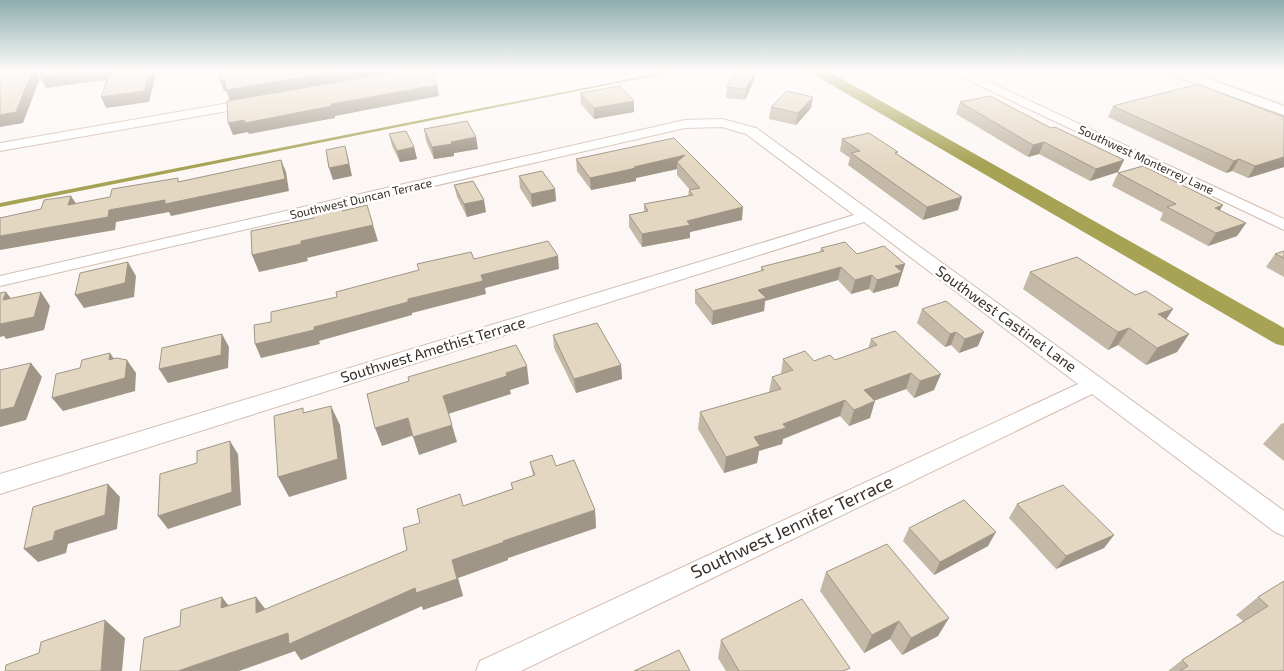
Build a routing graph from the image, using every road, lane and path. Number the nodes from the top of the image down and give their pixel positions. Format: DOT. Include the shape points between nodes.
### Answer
graph roads {
  1 [pos="264,101"];
  2 [pos="1021,101"];
  3 [pos="1258,101"];
  4 [pos="1284,111"];
  5 [pos="722,123"];
  6 [pos="0,147"];
  7 [pos="867,216"];
  8 [pos="1284,225"];
  9 [pos="0,282"];
  10 [pos="1094,384"];
  11 [pos="0,484"];
  12 [pos="1284,525"];
  13 [pos="490,671"];
  1 -- 6 [label="street"];
  2 -- 8 [label="street, Southwest Monterrey Lane"];
  3 -- 4 [label="street"];
  5 -- 7 [label="street, Southwest Castinet Lane" via="751,131"];
  5 -- 9 [label="street, Southwest Duncan Terrace" via="685,124"];
  7 -- 10 [label="street, Southwest Castinet Lane"];
  7 -- 11 [label="street, Southwest Amethist Terrace"];
  10 -- 12 [label="street, Southwest Castinet Lane"];
  10 -- 13 [label="street, Southwest Jennifer Terrace"];
}
